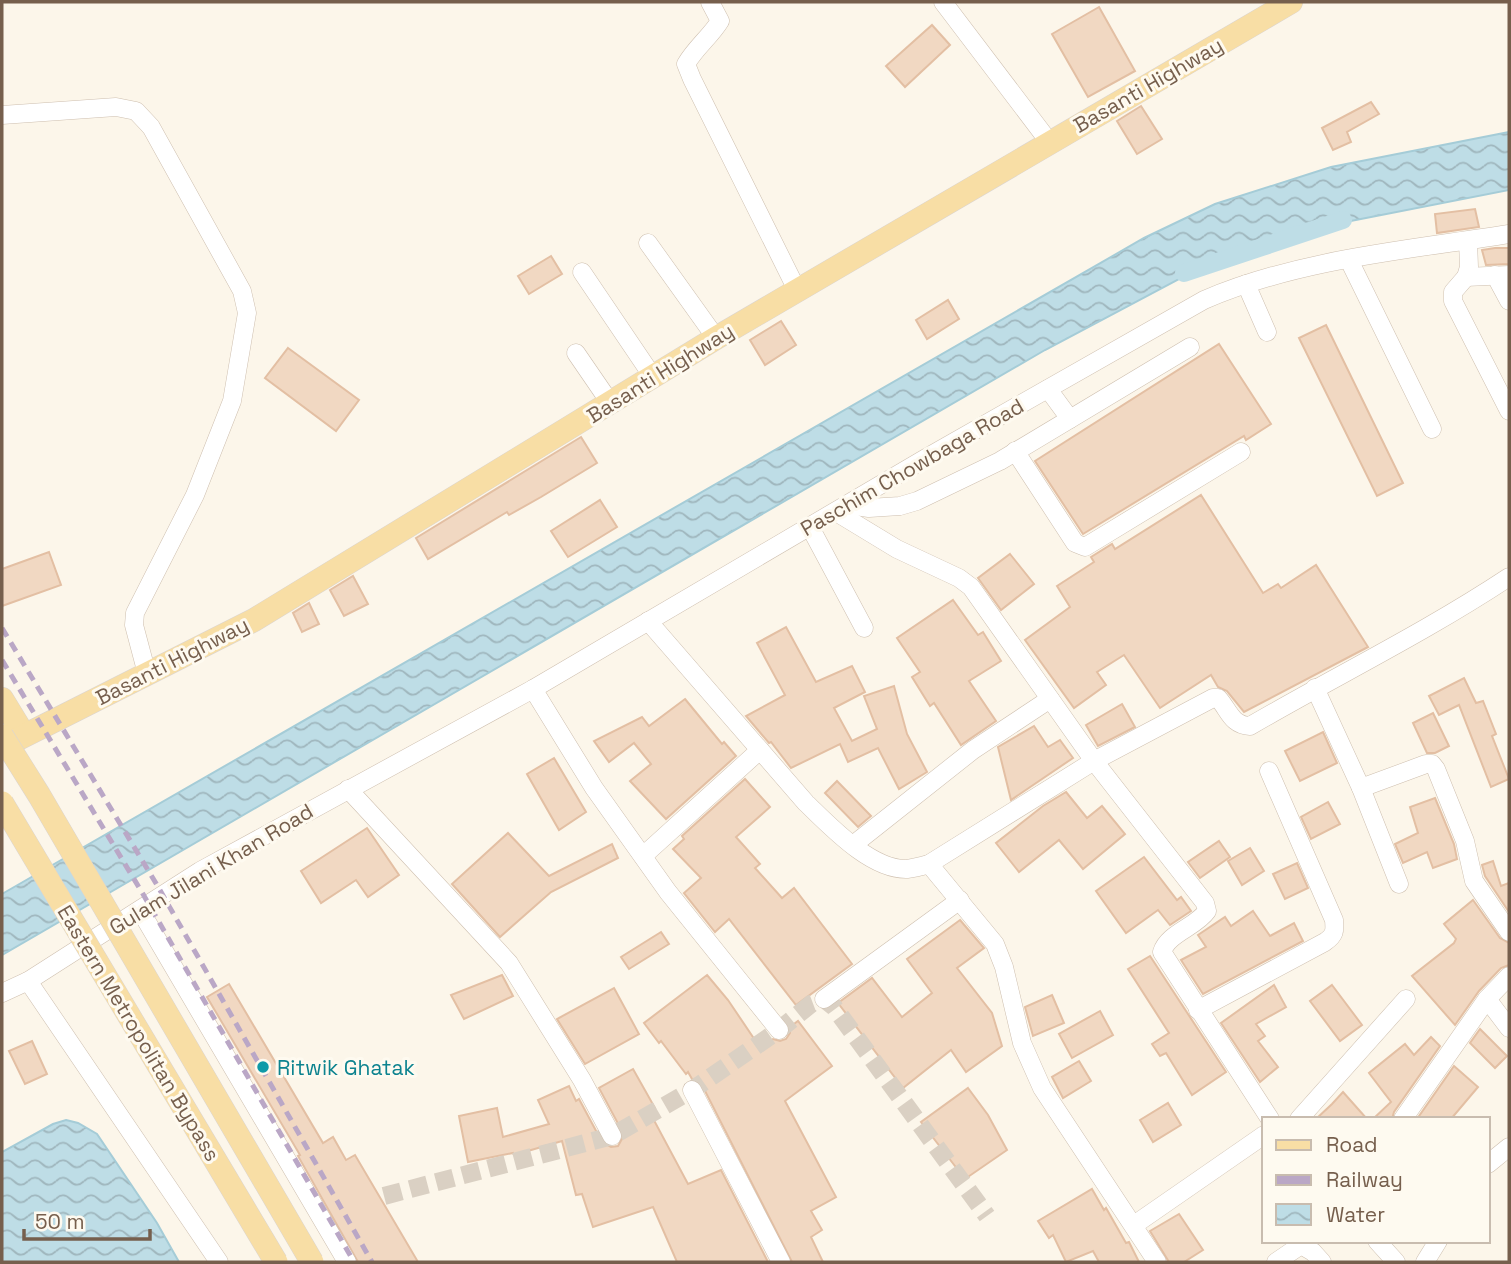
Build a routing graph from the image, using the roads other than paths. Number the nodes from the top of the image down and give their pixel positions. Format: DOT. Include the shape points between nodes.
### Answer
graph roads {
  1 [pos="710,2"];
  2 [pos="943,2"];
  3 [pos="1291,2"];
  4 [pos="2,116"];
  5 [pos="1050,143"];
  6 [pos="1509,234"];
  7 [pos="1468,241"];
  8 [pos="648,243"];
  9 [pos="1349,260"];
  10 [pos="582,272"];
  11 [pos="1502,275"];
  12 [pos="1466,277"];
  13 [pos="1246,284"];
  14 [pos="797,290"];
  15 [pos="1509,301"];
  16 [pos="1267,332"];
  17 [pos="716,338"];
  18 [pos="1191,348"];
  19 [pos="576,353"];
  20 [pos="653,377"];
  21 [pos="1048,389"];
  22 [pos="611,404"];
  23 [pos="1509,411"];
  24 [pos="1070,419"];
  25 [pos="1432,429"];
  26 [pos="1015,451"];
  27 [pos="1241,452"];
  28 [pos="843,509"];
  29 [pos="810,527"];
  30 [pos="1509,577"];
  31 [pos="648,621"];
  32 [pos="864,628"];
  33 [pos="147,674"];
  34 [pos="1315,688"];
  35 [pos="533,689"];
  36 [pos="2,699"];
  37 [pos="1050,699"];
  38 [pos="13,735"];
  39 [pos="2,747"];
  40 [pos="760,750"];
  41 [pos="1094,761"];
  42 [pos="1269,771"];
  43 [pos="1361,788"];
  44 [pos="348,789"];
  45 [pos="2,803"];
  46 [pos="853,845"];
  47 [pos="643,856"];
  48 [pos="929,864"];
  49 [pos="1399,884"];
  50 [pos="960,900"];
  51 [pos="140,910"];
  52 [pos="1509,932"];
  53 [pos="1509,976"];
  54 [pos="28,981"];
  55 [pos="2,993"];
  56 [pos="824,999"];
  57 [pos="1406,999"];
  58 [pos="1487,999"];
  59 [pos="1198,1010"];
  60 [pos="1509,1028"];
  61 [pos="779,1030"];
  62 [pos="692,1090"];
  63 [pos="1269,1117"];
  64 [pos="1301,1117"];
  65 [pos="1404,1117"];
  66 [pos="612,1136"];
  67 [pos="1262,1136"];
  68 [pos="1509,1147"];
  69 [pos="1490,1162"];
  70 [pos="1134,1226"];
  71 [pos="1379,1243"];
  72 [pos="1437,1243"];
  73 [pos="219,1262"];
  74 [pos="276,1262"];
  75 [pos="312,1262"];
  76 [pos="347,1262"];
  77 [pos="780,1262"];
  78 [pos="1157,1262"];
  79 [pos="1276,1262"];
  80 [pos="1322,1262"];
  81 [pos="1396,1262"];
  82 [pos="1425,1262"];
  1 -- 14 [label="street" via="720,21 686,64"];
  2 -- 5 [label="street"];
  3 -- 5 [label="main road, Basanti Highway"];
  4 -- 33 [label="street" via="116,107 136,111 151,127 242,291 247,313 232,401 195,495 135,613"];
  5 -- 14 [label="main road, Basanti Highway"];
  6 -- 7 [label="street, Paschim Chowbaga Road"];
  7 -- 9 [label="street, Paschim Chowbaga Road"];
  7 -- 12 [label="street"];
  8 -- 17 [label="street"];
  9 -- 13 [label="street, Paschim Chowbaga Road"];
  9 -- 25 [label="street"];
  10 -- 20 [label="street"];
  11 -- 12 [label="street"];
  11 -- 15 [label="street"];
  12 -- 23 [label="street" via="1453,292 1453,302"];
  13 -- 16 [label="street"];
  13 -- 21 [label="street, Paschim Chowbaga Road" via="1204,300"];
  14 -- 17 [label="main road, Basanti Highway"];
  17 -- 20 [label="main road, Basanti Highway"];
  18 -- 24 [label="street"];
  19 -- 22 [label="street"];
  20 -- 22 [label="main road, Basanti Highway"];
  21 -- 24 [label="street"];
  21 -- 28 [label="street, Paschim Chowbaga Road"];
  22 -- 33 [label="main road, Basanti Highway" via="254,620"];
  24 -- 26 [label="street"];
  26 -- 27 [label="street" via="1075,543 1085,547"];
  26 -- 28 [label="street" via="917,501"];
  28 -- 29 [label="street, Paschim Chowbaga Road"];
  28 -- 37 [label="street" via="897,550 971,587"];
  29 -- 31 [label="street, Paschim Chowbaga Road"];
  29 -- 32 [label="street"];
  30 -- 34 [label="street" via="1399,644"];
  31 -- 35 [label="street, Paschim Chowbaga Road"];
  31 -- 40 [label="street"];
  33 -- 38 [label="main road, Basanti Highway"];
  34 -- 41 [label="street" via="1250,726 1233,722 1222,701 1213,698"];
  34 -- 43 [label="street"];
  35 -- 44 [label="street, Paschim Chowbaga Road"];
  35 -- 47 [label="street" via="594,788"];
  36 -- 38 [label="main road"];
  37 -- 41 [label="street"];
  37 -- 46 [label="street" via="973,750"];
  38 -- 39 [label="main road, Basanti Highway"];
  38 -- 75 [label="main road, bridge" via="39,795"];
  40 -- 46 [label="street" via="806,803"];
  40 -- 47 [label="street"];
  41 -- 48 [label="street"];
  41 -- 59 [label="street" via="1205,903 1208,911 1202,919 1165,944 1162,952"];
  42 -- 59 [label="street" via="1335,931 1325,942"];
  43 -- 49 [label="street"];
  43 -- 52 [label="street" via="1432,764 1465,841 1474,881"];
  44 -- 51 [label="street, Gulam Jilani Khan Road" via="200,871"];
  44 -- 66 [label="street" via="509,963"];
  45 -- 74 [label="main road, Eastern Metropolitan Bypass, bridge"];
  46 -- 48 [label="street" via="886,865 906,869"];
  47 -- 61 [label="street"];
  48 -- 50 [label="street"];
  50 -- 56 [label="street"];
  50 -- 70 [label="street" via="995,944 1022,1043 1042,1088"];
  51 -- 54 [label="street, Gulam Jilani Khan Road"];
  51 -- 76 [label="street"];
  53 -- 58 [label="street"];
  54 -- 55 [label="street, Gulam Jilani Khan Road"];
  54 -- 73 [label="street"];
  57 -- 64 [label="street"];
  58 -- 60 [label="street"];
  58 -- 65 [label="street"];
  59 -- 63 [label="street"];
  62 -- 77 [label="street"];
  67 -- 70 [label="street"];
  68 -- 69 [label="street"];
  70 -- 78 [label="street"];
  71 -- 81 [label="street"];
  72 -- 82 [label="street"];
  79 -- 80 [label="street" via="1301,1245"];
}
